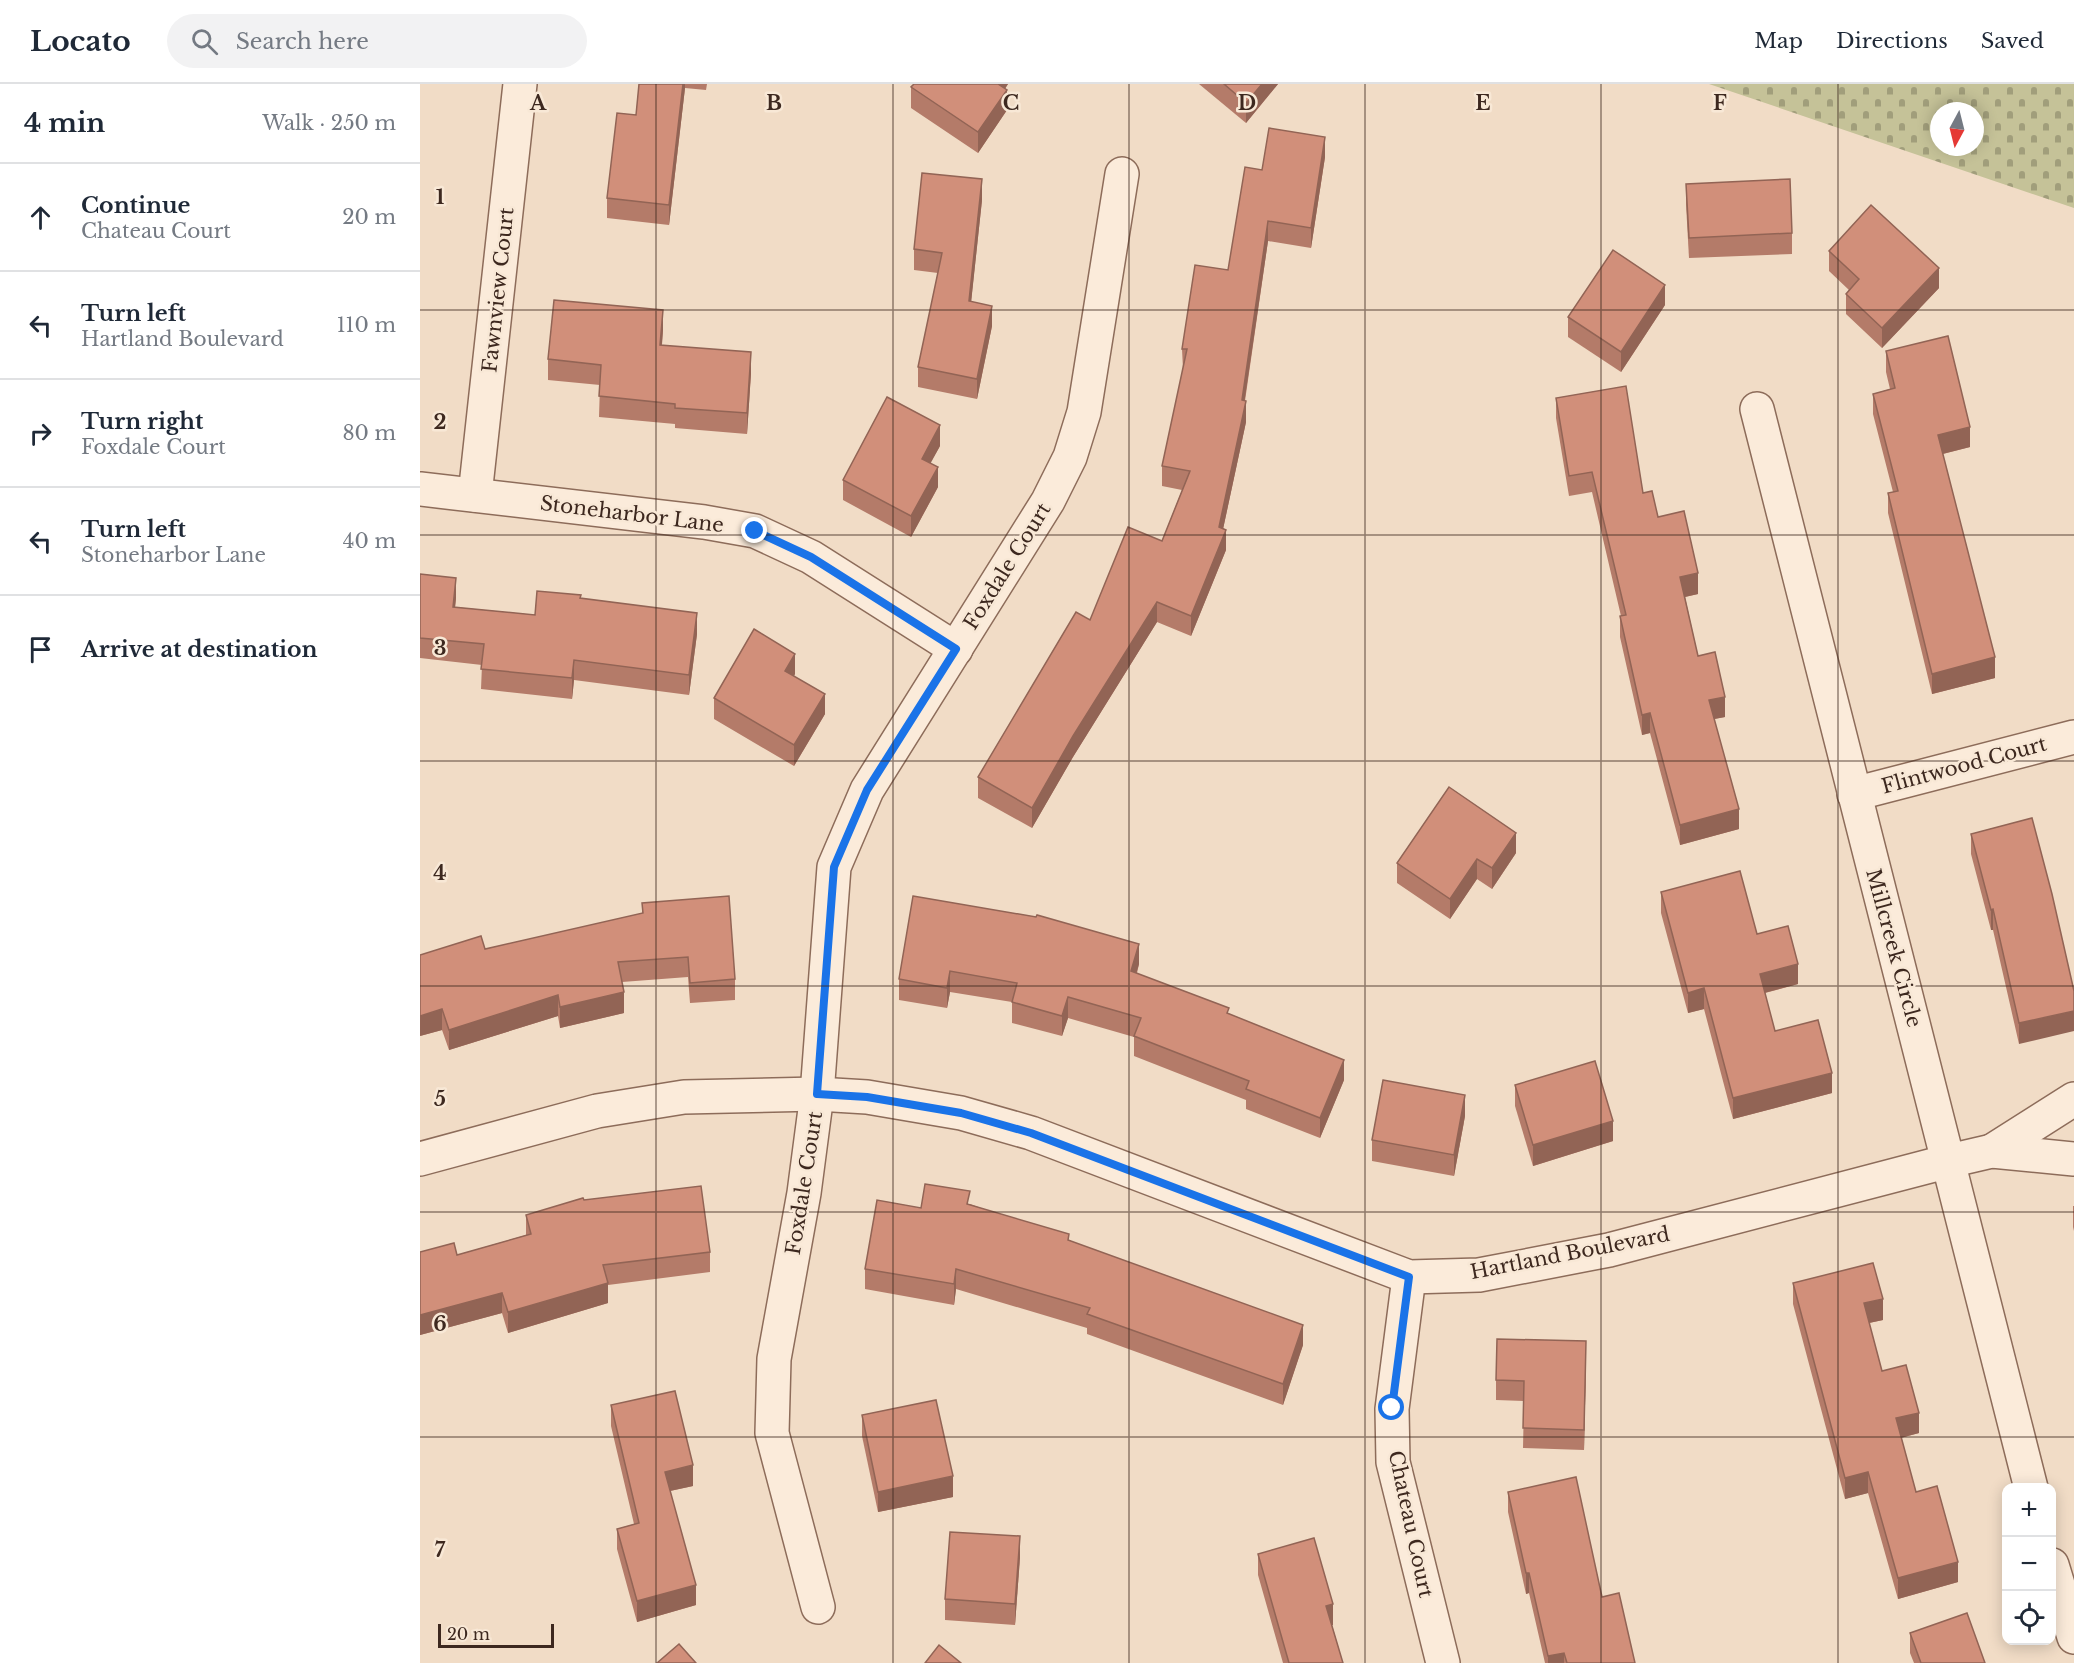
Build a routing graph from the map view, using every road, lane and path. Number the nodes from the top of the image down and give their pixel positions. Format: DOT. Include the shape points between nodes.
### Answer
graph roads {
  1 [pos="520,84"];
  2 [pos="1122,174"];
  3 [pos="1757,409"];
  4 [pos="420,489"];
  5 [pos="475,495"];
  6 [pos="956,649"];
  7 [pos="2074,737"];
  8 [pos="1854,794"];
  9 [pos="817,1094"];
  10 [pos="2074,1099"];
  11 [pos="1992,1151"];
  12 [pos="420,1159"];
  13 [pos="2074,1159"];
  14 [pos="1949,1161"];
  15 [pos="1409,1277"];
  16 [pos="2030,1483"];
  17 [pos="2056,1578"];
  18 [pos="818,1606"];
  19 [pos="2074,1637"];
  20 [pos="1443,1663"];
  1 -- 5 [label="street, Fawnview Court"];
  2 -- 6 [label="street, Foxdale Court" via="1084,412 1070,457 1048,501"];
  3 -- 8 [label="street, Millcreek Circle"];
  4 -- 5 [label="street, Stoneharbor Lane"];
  5 -- 6 [label="street, Stoneharbor Lane" via="755,531 811,557"];
  6 -- 9 [label="street, Foxdale Court" via="867,790 834,867"];
  7 -- 8 [label="street, Flintwood Court"];
  8 -- 14 [label="street, Millcreek Circle"];
  9 -- 12 [label="street, Hartland Boulevard" via="684,1097 597,1111"];
  9 -- 15 [label="street, Hartland Boulevard" via="867,1097 961,1113 1031,1133"];
  9 -- 18 [label="street, Foxdale Court" via="804,1193 774,1359 772,1432"];
  10 -- 11 [label="street, Hartland Boulevard"];
  11 -- 13 [label="street, Hartland Boulevard"];
  11 -- 14 [label="street, Hartland Boulevard"];
  14 -- 15 [label="street, Hartland Boulevard" via="1609,1250 1479,1275"];
  14 -- 16 [label="street, Millcreek Circle"];
  15 -- 20 [label="street, Chateau Court" via="1392,1408 1394,1462"];
  17 -- 19 [label="street"];
}
